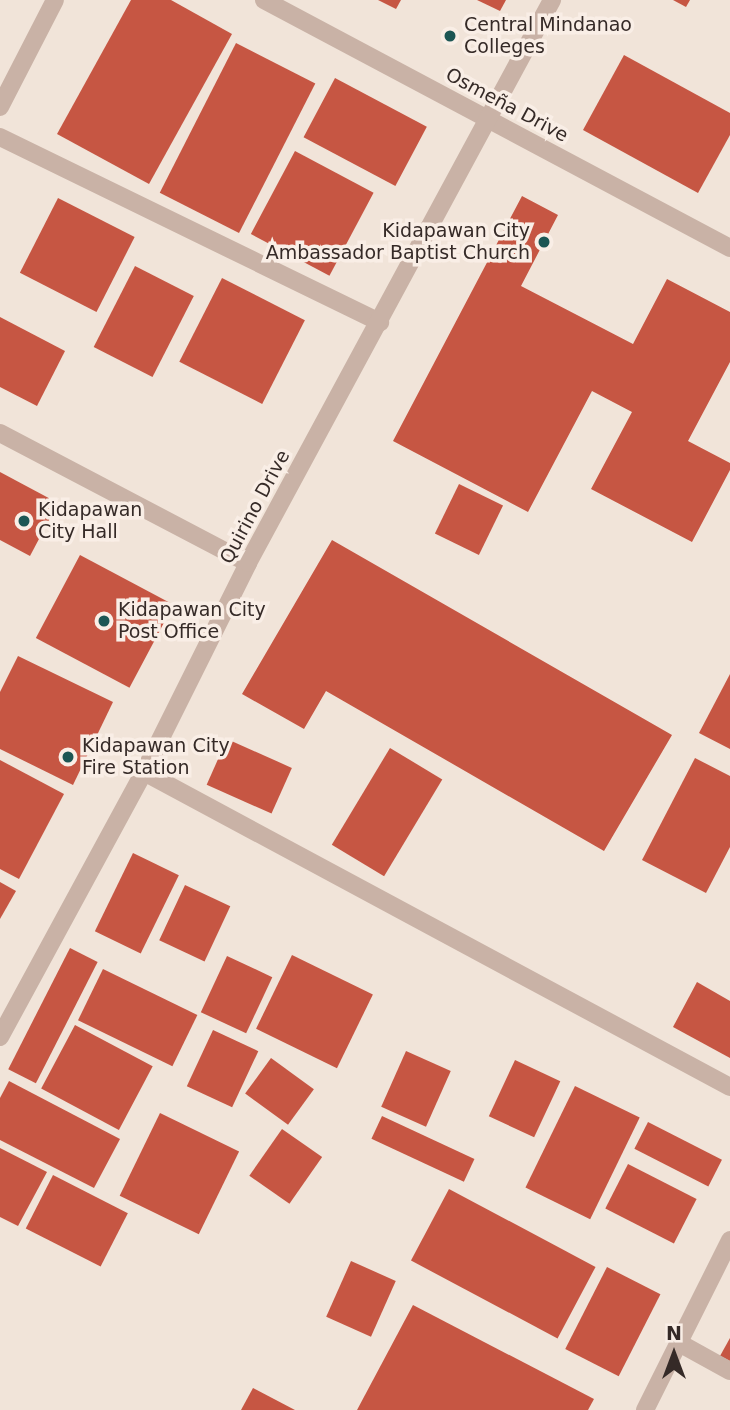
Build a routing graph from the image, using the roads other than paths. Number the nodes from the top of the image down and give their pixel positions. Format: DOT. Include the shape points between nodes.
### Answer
graph roads {
  1 [pos="55,0"];
  2 [pos="264,0"];
  3 [pos="552,0"];
  4 [pos="0,107"];
  5 [pos="489,120"];
  6 [pos="0,137"];
  7 [pos="730,248"];
  8 [pos="380,322"];
  9 [pos="0,433"];
  10 [pos="248,563"];
  11 [pos="144,772"];
  12 [pos="0,1037"];
  13 [pos="730,1087"];
  14 [pos="730,1241"];
  15 [pos="681,1344"];
  16 [pos="730,1371"];
  17 [pos="645,1410"];
  1 -- 4 [label="street"];
  2 -- 5 [label="street, Osmeña Drive"];
  3 -- 5 [label="street, Quirino Drive"];
  5 -- 7 [label="street, Osmeña Drive"];
  5 -- 8 [label="street, Quirino Drive"];
  6 -- 8 [label="street"];
  8 -- 10 [label="street, Quirino Drive"];
  9 -- 10 [label="street"];
  10 -- 11 [label="street, Quirino Drive"];
  11 -- 12 [label="street, Quirino Drive"];
  11 -- 13 [label="street"];
  14 -- 15 [label="street"];
  15 -- 16 [label="street"];
  15 -- 17 [label="street"];
}
